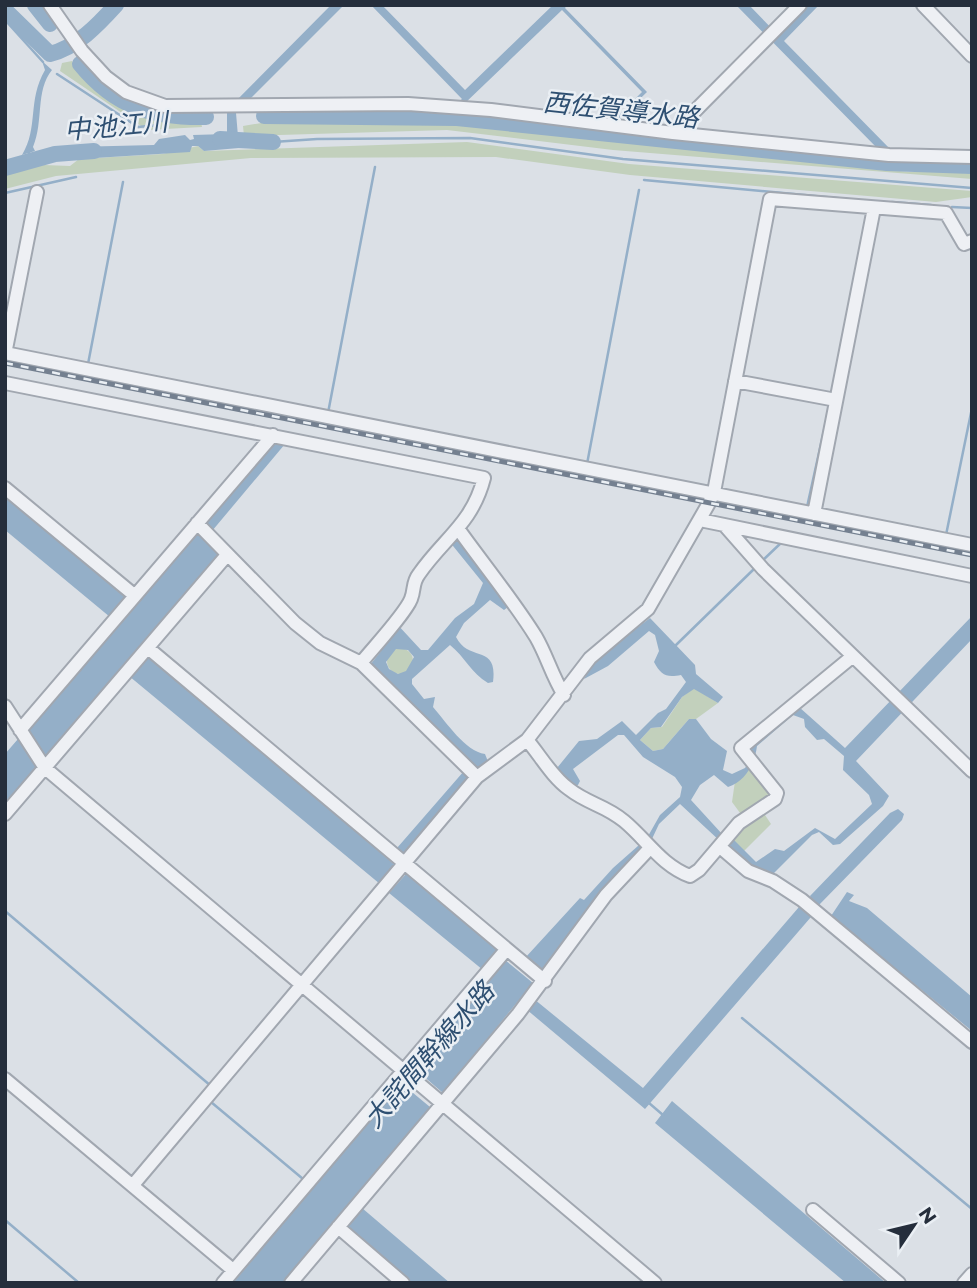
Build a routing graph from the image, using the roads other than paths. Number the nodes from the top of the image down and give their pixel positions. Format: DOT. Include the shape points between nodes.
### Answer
graph roads {
  1 [pos="50,5"];
  2 [pos="800,5"];
  3 [pos="923,5"];
  4 [pos="972,56"];
  5 [pos="673,133"];
  6 [pos="972,156"];
  7 [pos="37,192"];
  8 [pos="874,208"];
  9 [pos="972,241"];
  10 [pos="5,354"];
  11 [pos="735,381"];
  12 [pos="5,383"];
  13 [pos="836,400"];
  14 [pos="273,435"];
  15 [pos="5,488"];
  16 [pos="714,492"];
  17 [pos="814,514"];
  18 [pos="699,520"];
  19 [pos="726,527"];
  20 [pos="202,529"];
  21 [pos="453,535"];
  22 [pos="972,545"];
  23 [pos="227,555"];
  24 [pos="972,576"];
  25 [pos="134,595"];
  26 [pos="148,648"];
  27 [pos="853,656"];
  28 [pos="361,663"];
  29 [pos="564,695"];
  30 [pos="5,706"];
  31 [pos="20,730"];
  32 [pos="527,740"];
  33 [pos="45,768"];
  34 [pos="972,771"];
  35 [pos="477,776"];
  36 [pos="5,814"];
  37 [pos="720,847"];
  38 [pos="650,848"];
  39 [pos="405,864"];
  40 [pos="506,950"];
  41 [pos="545,981"];
  42 [pos="301,986"];
  43 [pos="972,1042"];
  44 [pos="400,1071"];
  45 [pos="5,1079"];
  46 [pos="441,1105"];
  47 [pos="133,1185"];
  48 [pos="813,1210"];
  49 [pos="345,1219"];
  50 [pos="233,1270"];
  51 [pos="972,1274"];
  52 [pos="223,1283"];
  53 [pos="291,1283"];
  54 [pos="404,1283"];
  55 [pos="654,1283"];
  56 [pos="899,1283"];
  57 [pos="964,1283"];
  1 -- 5 [label="street" via="82,51 113,83 165,106 408,104"];
  2 -- 5 [label="street"];
  3 -- 4 [label="street"];
  5 -- 6 [label="street" via="889,155"];
  7 -- 10 [label="street"];
  8 -- 9 [label="street" via="946,213 964,244"];
  8 -- 11 [label="street" via="770,199"];
  8 -- 13 [label="street"];
  10 -- 16 [label="street"];
  11 -- 13 [label="street"];
  11 -- 16 [label="street"];
  12 -- 14 [label="street"];
  13 -- 17 [label="street"];
  14 -- 20 [label="street"];
  14 -- 21 [label="street" via="484,478 478,499"];
  15 -- 25 [label="street"];
  16 -- 17 [label="street"];
  16 -- 18 [label="street"];
  17 -- 22 [label="street"];
  18 -- 19 [label="street"];
  18 -- 29 [label="street" via="648,609 590,658"];
  19 -- 24 [label="street"];
  19 -- 27 [label="street" via="762,569"];
  20 -- 23 [label="street"];
  20 -- 25 [label="street"];
  21 -- 28 [label="street" via="412,583 411,599"];
  21 -- 29 [label="street" via="535,635"];
  23 -- 26 [label="street"];
  23 -- 28 [label="street" via="320,643"];
  25 -- 31 [label="street"];
  26 -- 33 [label="street"];
  26 -- 39 [label="street"];
  27 -- 34 [label="street"];
  27 -- 37 [label="street" via="741,748 777,793 739,823"];
  28 -- 35 [label="street"];
  29 -- 32 [label="street"];
  30 -- 31 [label="street"];
  31 -- 33 [label="street"];
  32 -- 35 [label="street"];
  32 -- 38 [label="street" via="566,788 606,806"];
  33 -- 36 [label="street"];
  33 -- 42 [label="street"];
  35 -- 39 [label="street"];
  37 -- 38 [label="street" via="690,876"];
  37 -- 43 [label="street" via="748,871 773,881 811,907"];
  38 -- 41 [label="street" via="606,895"];
  39 -- 40 [label="street"];
  39 -- 42 [label="street"];
  40 -- 41 [label="street"];
  40 -- 44 [label="street"];
  41 -- 46 [label="street"];
  42 -- 44 [label="street"];
  42 -- 47 [label="street"];
  44 -- 46 [label="street"];
  44 -- 50 [label="street"];
  45 -- 47 [label="street"];
  46 -- 49 [label="street"];
  46 -- 55 [label="street"];
  47 -- 50 [label="street"];
  48 -- 56 [label="street"];
  49 -- 53 [label="street"];
  49 -- 54 [label="street"];
  50 -- 52 [label="street"];
  51 -- 57 [label="street"];
}
